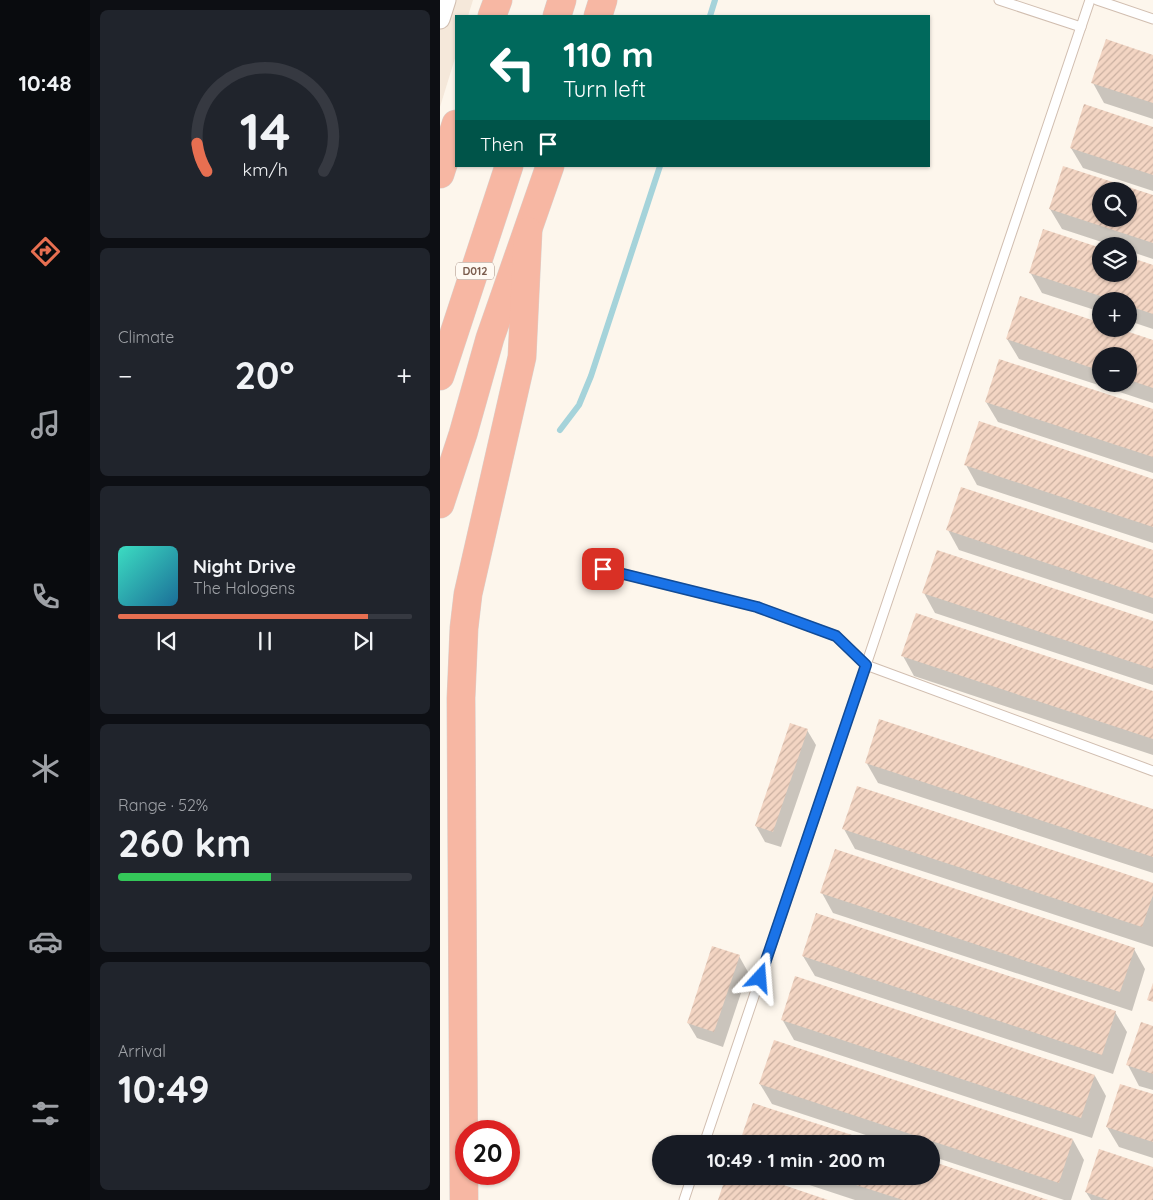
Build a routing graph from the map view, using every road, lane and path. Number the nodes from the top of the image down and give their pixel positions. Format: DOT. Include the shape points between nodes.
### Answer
graph roads {
  1 [pos="446,0"];
  2 [pos="498,0"];
  3 [pos="562,0"];
  4 [pos="603,0"];
  5 [pos="999,0"];
  6 [pos="1090,0"];
  7 [pos="1097,0"];
  8 [pos="492,15"];
  9 [pos="556,15"];
  10 [pos="598,15"];
  11 [pos="440,19"];
  12 [pos="1153,19"];
  13 [pos="1081,27"];
  14 [pos="455,127"];
  15 [pos="509,167"];
  16 [pos="550,167"];
  17 [pos="440,174"];
  18 [pos="528,231"];
  19 [pos="483,249"];
  20 [pos="488,345"];
  21 [pos="522,357"];
  22 [pos="440,376"];
  23 [pos="440,504"];
  24 [pos="603,569"];
  25 [pos="866,665"];
  26 [pos="1153,771"];
  27 [pos="707,1135"];
  28 [pos="689,1185"];
  29 [pos="464,1200"];
  30 [pos="684,1200"];
  1 -- 11 [label="street"];
  2 -- 8 [label="highway"];
  3 -- 9 [label="highway"];
  4 -- 10 [label="highway"];
  5 -- 13 [label="lane"];
  6 -- 13 [label="lane"];
  7 -- 12 [label="lane"];
  13 -- 25 [label="lane"];
  14 -- 17 [label="highway"];
  15 -- 19 [label="highway, D012"];
  16 -- 18 [label="highway, D012"];
  18 -- 20 [label="highway, D012"];
  18 -- 21 [label="highway"];
  19 -- 20 [label="highway"];
  19 -- 22 [label="highway, D012"];
  20 -- 21 [label="highway" via="506,347"];
  20 -- 23 [label="highway, D012"];
  21 -- 29 [label="highway" via="468,594 464,628 461,698"];
  24 -- 25 [label="lane" via="757,607 836,636"];
  25 -- 26 [label="lane"];
  25 -- 27 [label="lane"];
  28 -- 30 [label="lane"];
}
